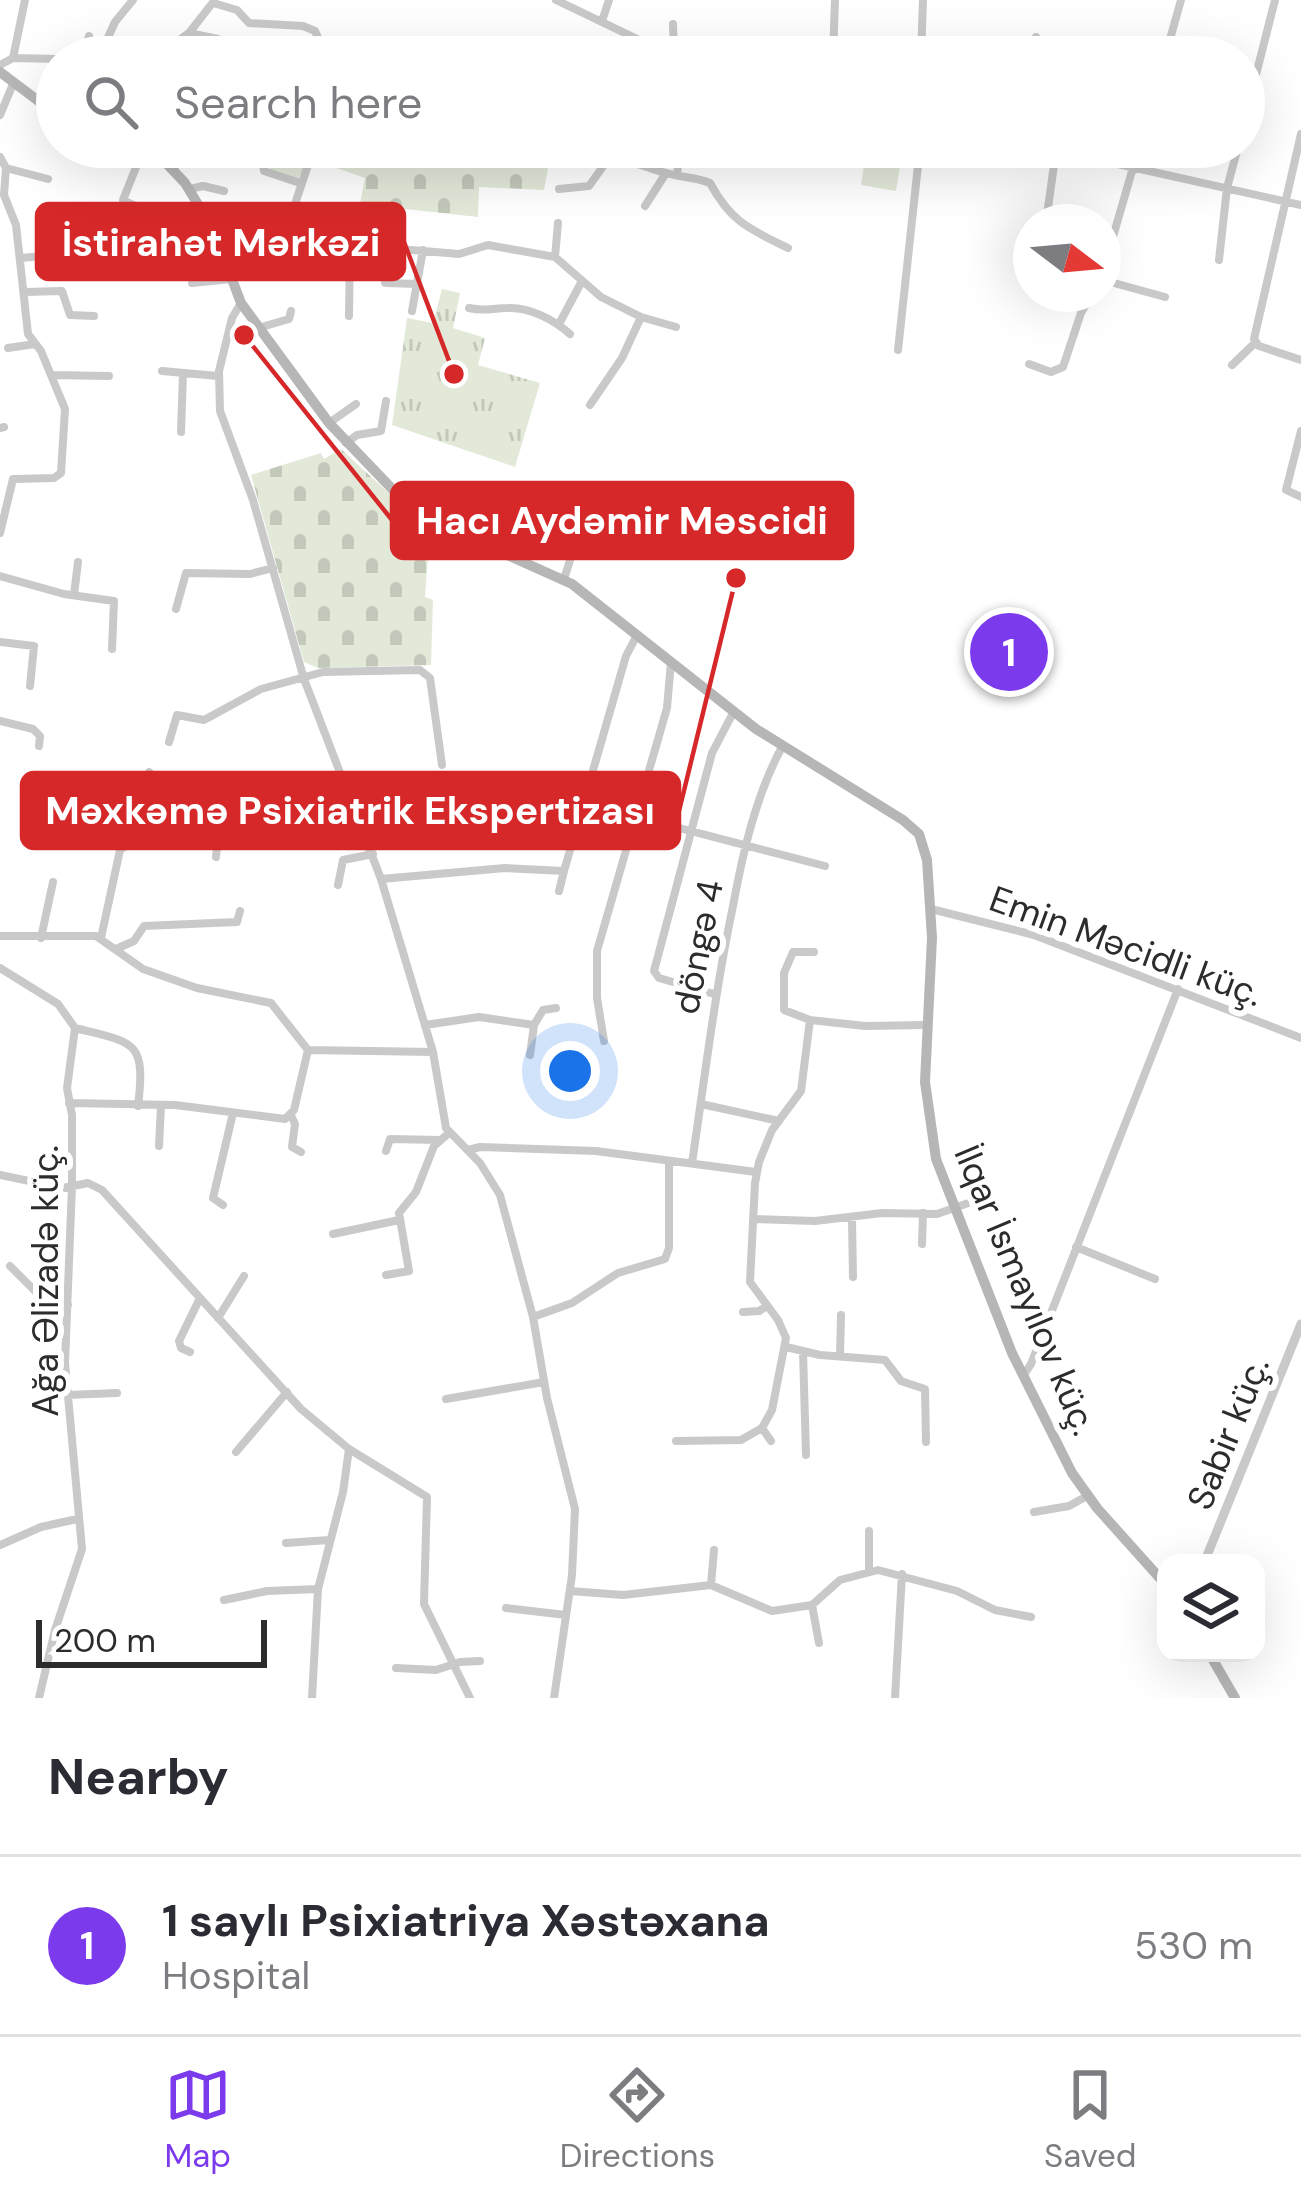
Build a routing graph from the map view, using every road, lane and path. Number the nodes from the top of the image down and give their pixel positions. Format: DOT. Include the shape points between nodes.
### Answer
graph roads {
  1 [pos="25,0"];
  2 [pos="133,0"];
  3 [pos="556,0"];
  4 [pos="609,0"];
  5 [pos="835,0"];
  6 [pos="923,0"];
  7 [pos="1181,0"];
  8 [pos="1275,0"];
  9 [pos="214,1"];
  10 [pos="602,22"];
  11 [pos="674,24"];
  12 [pos="189,33"];
  13 [pos="109,36"];
  14 [pos="184,36"];
  15 [pos="204,36"];
  16 [pos="317,36"];
  17 [pos="634,36"];
  18 [pos="674,36"];
  19 [pos="833,36"];
  20 [pos="922,36"];
  21 [pos="1171,36"];
  22 [pos="1265,39"];
  23 [pos="13,58"];
  24 [pos="36,59"];
  25 [pos="0,68"];
  26 [pos="13,84"];
  27 [pos="36,100"];
  28 [pos="0,115"];
  29 [pos="1301,134"];
  30 [pos="0,157"];
  31 [pos="6,168"];
  32 [pos="136,168"];
  33 [pos="171,168"];
  34 [pos="264,168"];
  35 [pos="309,168"];
  36 [pos="602,168"];
  37 [pos="657,168"];
  38 [pos="673,168"];
  39 [pos="918,168"];
  40 [pos="1054,168"];
  41 [pos="1133,168"];
  42 [pos="1137,168"];
  43 [pos="1232,168"];
  44 [pos="174,170"];
  45 [pos="671,174"];
  46 [pos="48,179"];
  47 [pos="300,183"];
  48 [pos="560,188"];
  49 [pos="1227,188"];
  50 [pos="190,189"];
  51 [pos="224,190"];
  52 [pos="1285,201"];
  53 [pos="1049,204"];
  54 [pos="1301,205"];
  55 [pos="645,206"];
  56 [pos="138,207"];
  57 [pos="201,207"];
  58 [pos="1121,209"];
  59 [pos="558,223"];
  60 [pos="183,227"];
  61 [pos="112,229"];
  62 [pos="218,238"];
  63 [pos="283,240"];
  64 [pos="350,244"];
  65 [pos="788,248"];
  66 [pos="423,250"];
  67 [pos="43,256"];
  68 [pos="555,257"];
  69 [pos="21,258"];
  70 [pos="1219,260"];
  71 [pos="43,268"];
  72 [pos="231,279"];
  73 [pos="582,281"];
  74 [pos="192,283"];
  75 [pos="386,283"];
  76 [pos="417,284"];
  77 [pos="1121,285"];
  78 [pos="25,292"];
  79 [pos="1165,297"];
  80 [pos="241,303"];
  81 [pos="469,308"];
  82 [pos="291,311"];
  83 [pos="412,311"];
  84 [pos="1082,312"];
  85 [pos="94,316"];
  86 [pos="349,316"];
  87 [pos="641,317"];
  88 [pos="559,324"];
  89 [pos="676,327"];
  90 [pos="258,328"];
  91 [pos="570,334"];
  92 [pos="1255,343"];
  93 [pos="35,344"];
  94 [pos="8,348"];
  95 [pos="898,350"];
  96 [pos="1301,360"];
  97 [pos="1030,364"];
  98 [pos="1232,364"];
  99 [pos="161,371"];
  100 [pos="183,373"];
  101 [pos="51,375"];
  102 [pos="109,376"];
  103 [pos="218,376"];
  104 [pos="386,400"];
  105 [pos="356,404"];
  106 [pos="590,405"];
  107 [pos="329,423"];
  108 [pos="1301,431"];
  109 [pos="181,432"];
  110 [pos="346,443"];
  111 [pos="578,486"];
  112 [pos="1301,497"];
  113 [pos="547,507"];
  114 [pos="582,514"];
  115 [pos="613,518"];
  116 [pos="0,533"];
  117 [pos="78,562"];
  118 [pos="273,568"];
  119 [pos="0,576"];
  120 [pos="564,579"];
  121 [pos="74,595"];
  122 [pos="176,609"];
  123 [pos="637,635"];
  124 [pos="0,642"];
  125 [pos="112,650"];
  126 [pos="671,662"];
  127 [pos="304,679"];
  128 [pos="30,686"];
  129 [pos="733,712"];
  130 [pos="0,721"];
  131 [pos="169,742"];
  132 [pos="39,746"];
  133 [pos="782,747"];
  134 [pos="442,765"];
  135 [pos="149,772"];
  136 [pos="255,776"];
  137 [pos="176,796"];
  138 [pos="352,800"];
  139 [pos="583,803"];
  140 [pos="132,808"];
  141 [pos="110,815"];
  142 [pos="220,816"];
  143 [pos="637,817"];
  144 [pos="251,818"];
  145 [pos="128,821"];
  146 [pos="690,830"];
  147 [pos="131,840"];
  148 [pos="746,845"];
  149 [pos="373,854"];
  150 [pos="216,857"];
  151 [pos="825,866"];
  152 [pos="564,871"];
  153 [pos="381,879"];
  154 [pos="53,882"];
  155 [pos="338,885"];
  156 [pos="559,891"];
  157 [pos="931,909"];
  158 [pos="240,911"];
  159 [pos="0,936"];
  160 [pos="41,938"];
  161 [pos="101,938"];
  162 [pos="116,949"];
  163 [pos="814,952"];
  164 [pos="0,968"];
  165 [pos="1178,989"];
  166 [pos="714,994"];
  167 [pos="556,1008"];
  168 [pos="810,1020"];
  169 [pos="425,1025"];
  170 [pos="534,1025"];
  171 [pos="926,1025"];
  172 [pos="75,1028"];
  173 [pos="1301,1038"];
  174 [pos="604,1041"];
  175 [pos="308,1050"];
  176 [pos="433,1052"];
  177 [pos="530,1054"];
  178 [pos="69,1103"];
  179 [pos="701,1104"];
  180 [pos="161,1105"];
  181 [pos="138,1106"];
  182 [pos="233,1113"];
  183 [pos="291,1115"];
  184 [pos="779,1120"];
  185 [pos="449,1133"];
  186 [pos="439,1140"];
  187 [pos="159,1146"];
  188 [pos="468,1150"];
  189 [pos="386,1151"];
  190 [pos="301,1152"];
  191 [pos="669,1161"];
  192 [pos="692,1162"];
  193 [pos="756,1172"];
  194 [pos="0,1175"];
  195 [pos="72,1186"];
  196 [pos="974,1201"];
  197 [pos="223,1205"];
  198 [pos="957,1210"];
  199 [pos="923,1213"];
  200 [pos="755,1219"];
  201 [pos="852,1219"];
  202 [pos="399,1220"];
  203 [pos="333,1234"];
  204 [pos="922,1244"];
  205 [pos="1076,1247"];
  206 [pos="10,1266"];
  207 [pos="386,1275"];
  208 [pos="244,1276"];
  209 [pos="854,1277"];
  210 [pos="1155,1279"];
  211 [pos="200,1297"];
  212 [pos="68,1305"];
  213 [pos="767,1306"];
  214 [pos="742,1312"];
  215 [pos="842,1315"];
  216 [pos="533,1317"];
  217 [pos="218,1318"];
  218 [pos="1301,1324"];
  219 [pos="787,1347"];
  220 [pos="190,1352"];
  221 [pos="803,1352"];
  222 [pos="840,1356"];
  223 [pos="1023,1376"];
  224 [pos="544,1382"];
  225 [pos="287,1392"];
  226 [pos="117,1393"];
  227 [pos="68,1395"];
  228 [pos="446,1399"];
  229 [pos="762,1428"];
  230 [pos="771,1441"];
  231 [pos="676,1442"];
  232 [pos="926,1442"];
  233 [pos="349,1449"];
  234 [pos="236,1452"];
  235 [pos="806,1455"];
  236 [pos="1087,1496"];
  237 [pos="1034,1512"];
  238 [pos="77,1520"];
  239 [pos="868,1531"];
  240 [pos="329,1540"];
  241 [pos="286,1543"];
  242 [pos="0,1545"];
  243 [pos="714,1550"];
  244 [pos="1208,1554"];
  245 [pos="869,1570"];
  246 [pos="902,1574"];
  247 [pos="1157,1576"];
  248 [pos="711,1585"];
  249 [pos="318,1589"];
  250 [pos="570,1591"];
  251 [pos="224,1600"];
  252 [pos="812,1605"];
  253 [pos="506,1608"];
  254 [pos="566,1615"];
  255 [pos="1031,1617"];
  256 [pos="819,1643"];
  257 [pos="479,1661"];
  258 [pos="1214,1662"];
  259 [pos="454,1664"];
  260 [pos="396,1668"];
  261 [pos="39,1698"];
  262 [pos="312,1698"];
  263 [pos="470,1698"];
  264 [pos="554,1698"];
  265 [pos="895,1698"];
  266 [pos="1235,1698"];
  1 -- 23 [label="street"];
  2 -- 13 [label="street"];
  3 -- 10 [label="street"];
  4 -- 10 [label="street"];
  5 -- 19 [label="street"];
  6 -- 20 [label="street"];
  7 -- 21 [label="street"];
  8 -- 22 [label="street"];
  9 -- 12 [label="street"];
  9 -- 16 [label="street" via="249,23"];
  10 -- 17 [label="street"];
  11 -- 18 [label="street"];
  12 -- 14 [label="street"];
  12 -- 15 [label="street"];
  23 -- 24 [label="street"];
  23 -- 25 [label="street"];
  25 -- 26 [label="main road"];
  26 -- 27 [label="main road"];
  26 -- 28 [label="street"];
  29 -- 52 [label="street"];
  30 -- 31 [label="street"];
  31 -- 46 [label="street"];
  31 -- 69 [label="street" via="4,196"];
  32 -- 56 [label="street" via="122,200"];
  33 -- 44 [label="main road, İlqar İsmayılov küç."];
  34 -- 47 [label="street"];
  35 -- 47 [label="street"];
  36 -- 48 [label="street" via="589,186"];
  37 -- 45 [label="street"];
  38 -- 45 [label="street"];
  39 -- 95 [label="street"];
  40 -- 53 [label="street"];
  41 -- 58 [label="street"];
  42 -- 49 [label="street"];
  43 -- 49 [label="street"];
  44 -- 50 [label="main road, İlqar İsmayılov küç."];
  45 -- 55 [label="street"];
  45 -- 65 [label="street" via="710,184 734,218"];
  47 -- 63 [label="street"];
  49 -- 52 [label="street"];
  49 -- 70 [label="street"];
  50 -- 51 [label="street"];
  50 -- 57 [label="main road, İlqar İsmayılov küç."];
  52 -- 54 [label="street"];
  52 -- 92 [label="street"];
  57 -- 60 [label="street" via="178,208"];
  57 -- 62 [label="main road, İlqar İsmayılov küç."];
  59 -- 68 [label="street"];
  61 -- 67 [label="street" via="50,226"];
  62 -- 63 [label="street"];
  62 -- 72 [label="main road, İlqar İsmayılov küç."];
  63 -- 64 [label="street"];
  64 -- 66 [label="street"];
  64 -- 86 [label="street"];
  66 -- 68 [label="street" via="459,254 488,244"];
  66 -- 76 [label="street"];
  67 -- 69 [label="street"];
  67 -- 71 [label="street"];
  68 -- 73 [label="street"];
  69 -- 78 [label="street"];
  72 -- 74 [label="street"];
  72 -- 80 [label="main road, İlqar İsmayılov küç."];
  73 -- 87 [label="street"];
  73 -- 88 [label="street"];
  75 -- 76 [label="street"];
  76 -- 83 [label="street"];
  77 -- 79 [label="street"];
  78 -- 85 [label="street" via="62,291 70,315"];
  78 -- 93 [label="street"];
  80 -- 90 [label="main road, İlqar İsmayılov küç."];
  80 -- 103 [label="street"];
  81 -- 88 [label="street" via="509,308"];
  82 -- 90 [label="street" via="289,319"];
  84 -- 97 [label="street" via="1063,367 1051,372"];
  87 -- 89 [label="street"];
  87 -- 106 [label="street"];
  88 -- 91 [label="street"];
  90 -- 107 [label="main road, İlqar İsmayılov küç."];
  92 -- 96 [label="street"];
  92 -- 98 [label="street"];
  93 -- 94 [label="street"];
  93 -- 101 [label="street"];
  99 -- 100 [label="street"];
  100 -- 103 [label="street"];
  100 -- 109 [label="street"];
  101 -- 102 [label="street"];
  101 -- 116 [label="street" via="66,416 63,468 54,478 13,478"];
  103 -- 118 [label="street" via="220,411"];
  104 -- 110 [label="street" via="381,431"];
  105 -- 107 [label="street"];
  107 -- 110 [label="main road, İlqar İsmayılov küç."];
  108 -- 112 [label="street" via="1286,490"];
  110 -- 120 [label="main road, İlqar İsmayılov küç." via="436,523"];
  111 -- 114 [label="street"];
  113 -- 114 [label="street"];
  114 -- 115 [label="street"];
  114 -- 120 [label="street"];
  117 -- 121 [label="street"];
  118 -- 122 [label="street" via="186,573"];
  118 -- 127 [label="street"];
  119 -- 121 [label="street"];
  120 -- 123 [label="main road, İlqar İsmayılov küç."];
  121 -- 125 [label="street" via="114,601"];
  123 -- 126 [label="main road, İlqar İsmayılov küç."];
  123 -- 139 [label="street"];
  124 -- 128 [label="street" via="34,646"];
  126 -- 129 [label="main road, İlqar İsmayılov küç."];
  126 -- 143 [label="street"];
  127 -- 131 [label="street" via="261,689 204,719 177,715"];
  127 -- 134 [label="street" via="331,671 427,672"];
  127 -- 138 [label="street"];
  129 -- 133 [label="main road, İlqar İsmayılov küç."];
  129 -- 146 [label="street"];
  130 -- 132 [label="street" via="33,729"];
  133 -- 148 [label="street, döngə 4"];
  133 -- 157 [label="main road, İlqar İsmayılov küç." via="913,828 925,848"];
  135 -- 137 [label="street"];
  136 -- 144 [label="street"];
  137 -- 142 [label="street"];
  137 -- 147 [label="street"];
  138 -- 144 [label="street"];
  138 -- 149 [label="street"];
  139 -- 143 [label="street"];
  139 -- 152 [label="street"];
  140 -- 145 [label="street"];
  141 -- 145 [label="street"];
  142 -- 144 [label="street"];
  142 -- 150 [label="street"];
  143 -- 146 [label="street"];
  143 -- 174 [label="street" via="597,951"];
  145 -- 147 [label="street"];
  146 -- 148 [label="street"];
  146 -- 166 [label="street" via="654,971"];
  147 -- 161 [label="street" via="117,857"];
  148 -- 151 [label="street"];
  148 -- 166 [label="street, döngə 4"];
  149 -- 153 [label="street"];
  149 -- 155 [label="street" via="343,860"];
  152 -- 153 [label="street"];
  152 -- 156 [label="street"];
  153 -- 169 [label="street"];
  154 -- 160 [label="street"];
  157 -- 165 [label="street, Emin Məcidli küç." via="1034,935"];
  157 -- 171 [label="main road, İlqar İsmayılov küç."];
  158 -- 162 [label="street" via="236,922 144,926"];
  159 -- 160 [label="street"];
  160 -- 161 [label="street"];
  161 -- 162 [label="street"];
  162 -- 175 [label="street" via="162,976 271,1003"];
  163 -- 168 [label="street" via="793,952 782,988 784,1010"];
  164 -- 172 [label="street" via="58,1004"];
  165 -- 173 [label="street, Emin Məcidli küç."];
  165 -- 205 [label="street"];
  166 -- 179 [label="street, döngə 4"];
  167 -- 170 [label="street" via="543,1010"];
  168 -- 171 [label="street"];
  168 -- 184 [label="street" via="801,1091"];
  169 -- 170 [label="street" via="479,1017"];
  169 -- 176 [label="street"];
  170 -- 177 [label="street"];
  171 -- 198 [label="main road, İlqar İsmayılov küç." via="932,1148"];
  172 -- 178 [label="street, Ağa Əlizadə küç."];
  172 -- 181 [label="street" via="136,1050"];
  175 -- 176 [label="street"];
  175 -- 183 [label="street"];
  176 -- 185 [label="street"];
  178 -- 181 [label="street"];
  178 -- 195 [label="street, Ağa Əlizadə küç."];
  179 -- 184 [label="street"];
  179 -- 192 [label="street, döngə 4"];
  180 -- 181 [label="street"];
  180 -- 182 [label="street"];
  180 -- 187 [label="street"];
  182 -- 183 [label="street"];
  182 -- 197 [label="street" via="213,1198"];
  183 -- 190 [label="street" via="292,1148"];
  184 -- 193 [label="street"];
  185 -- 186 [label="street"];
  185 -- 188 [label="street"];
  186 -- 189 [label="street" via="398,1137"];
  186 -- 202 [label="street"];
  188 -- 191 [label="street"];
  188 -- 216 [label="street" via="504,1204"];
  191 -- 192 [label="street"];
  191 -- 216 [label="street" via="664,1259"];
  192 -- 193 [label="street"];
  193 -- 200 [label="street"];
  194 -- 195 [label="street"];
  195 -- 211 [label="street" via="102,1190"];
  195 -- 212 [label="street, Ağa Əlizadə küç."];
  196 -- 198 [label="street"];
  198 -- 199 [label="street"];
  198 -- 223 [label="main road, İlqar İsmayılov küç."];
  199 -- 201 [label="street"];
  199 -- 204 [label="street"];
  200 -- 201 [label="street"];
  200 -- 213 [label="street" via="750,1282"];
  201 -- 209 [label="street"];
  202 -- 203 [label="street"];
  202 -- 207 [label="street" via="409,1271"];
  205 -- 210 [label="street"];
  205 -- 223 [label="street"];
  206 -- 212 [label="street" via="45,1301"];
  208 -- 217 [label="street"];
  211 -- 217 [label="street"];
  211 -- 220 [label="street" via="179,1341"];
  212 -- 227 [label="street, Ağa Əlizadə küç."];
  213 -- 214 [label="street"];
  213 -- 219 [label="street"];
  215 -- 222 [label="street"];
  216 -- 224 [label="street"];
  217 -- 225 [label="street"];
  218 -- 244 [label="street, Sabir küç."];
  219 -- 221 [label="street"];
  219 -- 229 [label="street"];
  221 -- 222 [label="street"];
  221 -- 235 [label="street"];
  222 -- 232 [label="street" via="885,1360 902,1381 925,1389"];
  223 -- 236 [label="main road, İlqar İsmayılov küç."];
  224 -- 228 [label="street"];
  224 -- 250 [label="street" via="574,1509"];
  225 -- 233 [label="street"];
  225 -- 234 [label="street"];
  226 -- 227 [label="street"];
  227 -- 238 [label="street, Ağa Əlizadə küç."];
  229 -- 230 [label="street"];
  229 -- 231 [label="street" via="741,1440"];
  233 -- 240 [label="street"];
  233 -- 259 [label="street" via="427,1497 424,1604"];
  236 -- 237 [label="street"];
  236 -- 247 [label="main road, İlqar İsmayılov küç."];
  238 -- 242 [label="street"];
  238 -- 261 [label="street, Ağa Əlizadə küç." via="81,1556"];
  239 -- 245 [label="street"];
  240 -- 241 [label="street"];
  240 -- 249 [label="street"];
  243 -- 248 [label="street"];
  245 -- 246 [label="street"];
  245 -- 252 [label="street" via="840,1580"];
  246 -- 255 [label="street"];
  246 -- 265 [label="street"];
  248 -- 250 [label="street" via="623,1595"];
  248 -- 252 [label="street" via="772,1611"];
  249 -- 251 [label="street"];
  249 -- 262 [label="street"];
  250 -- 254 [label="street"];
  252 -- 256 [label="street"];
  253 -- 254 [label="street"];
  254 -- 264 [label="street"];
  257 -- 259 [label="street"];
  258 -- 266 [label="main road"];
  259 -- 260 [label="street"];
  259 -- 263 [label="street"];
}
